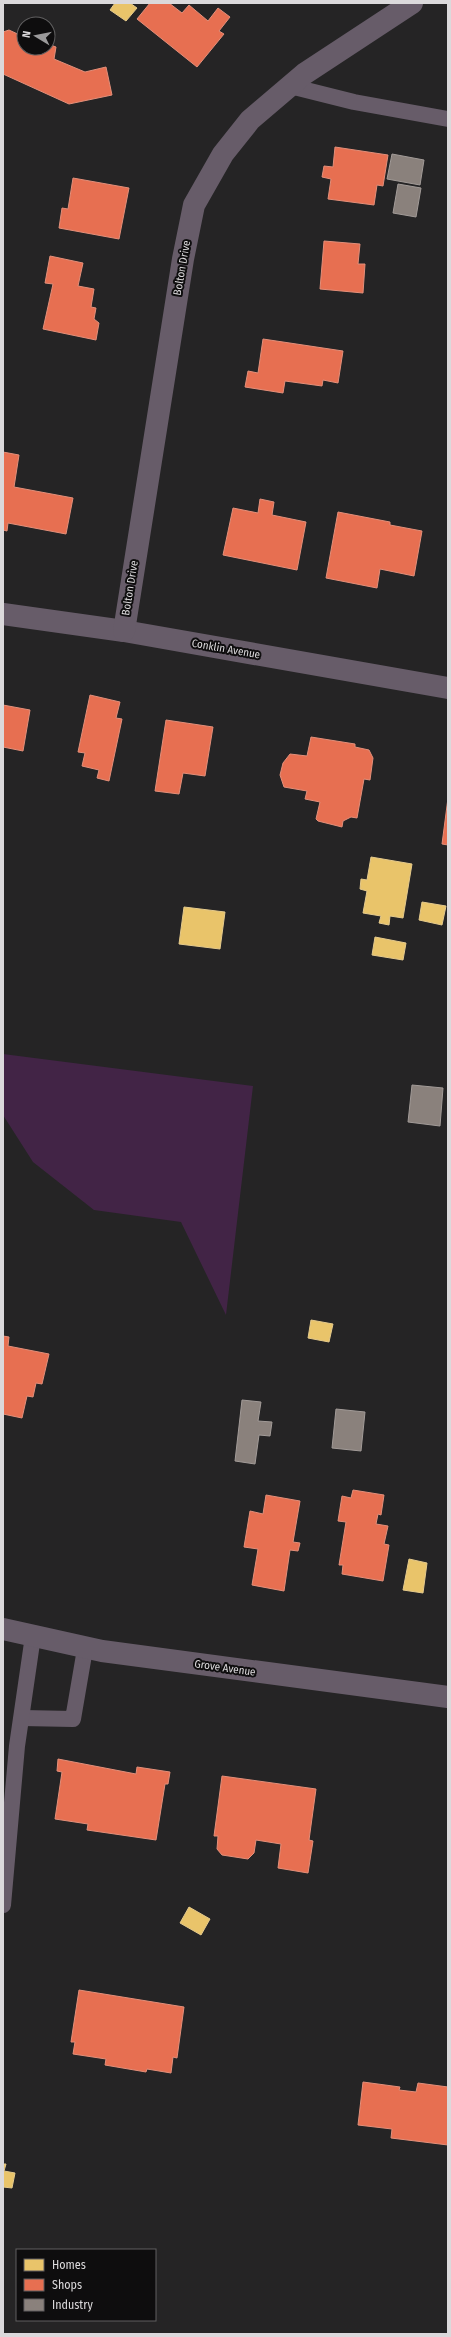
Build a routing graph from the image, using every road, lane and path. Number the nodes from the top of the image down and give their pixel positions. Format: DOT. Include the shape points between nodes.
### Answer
graph roads {
  1 [pos="412,3"];
  2 [pos="290,86"];
  3 [pos="448,119"];
  4 [pos="3,614"];
  5 [pos="124,631"];
  6 [pos="448,688"];
  7 [pos="3,1629"];
  8 [pos="33,1636"];
  9 [pos="85,1648"];
  10 [pos="448,1698"];
  11 [pos="22,1718"];
  12 [pos="3,1906"];
  1 -- 2 [label="street, Bolton Drive" via="304,74"];
  2 -- 3 [label="lane" via="354,102"];
  2 -- 5 [label="street, Bolton Drive" via="250,120 223,154 194,205 183,259"];
  4 -- 5 [label="street, Conklin Avenue"];
  5 -- 6 [label="street, Conklin Avenue"];
  7 -- 8 [label="street, Grove Avenue"];
  8 -- 9 [label="street, Grove Avenue"];
  8 -- 11 [label="lane"];
  9 -- 10 [label="street, Grove Avenue"];
  9 -- 11 [label="lane" via="73,1719"];
  11 -- 12 [label="lane"];
}
